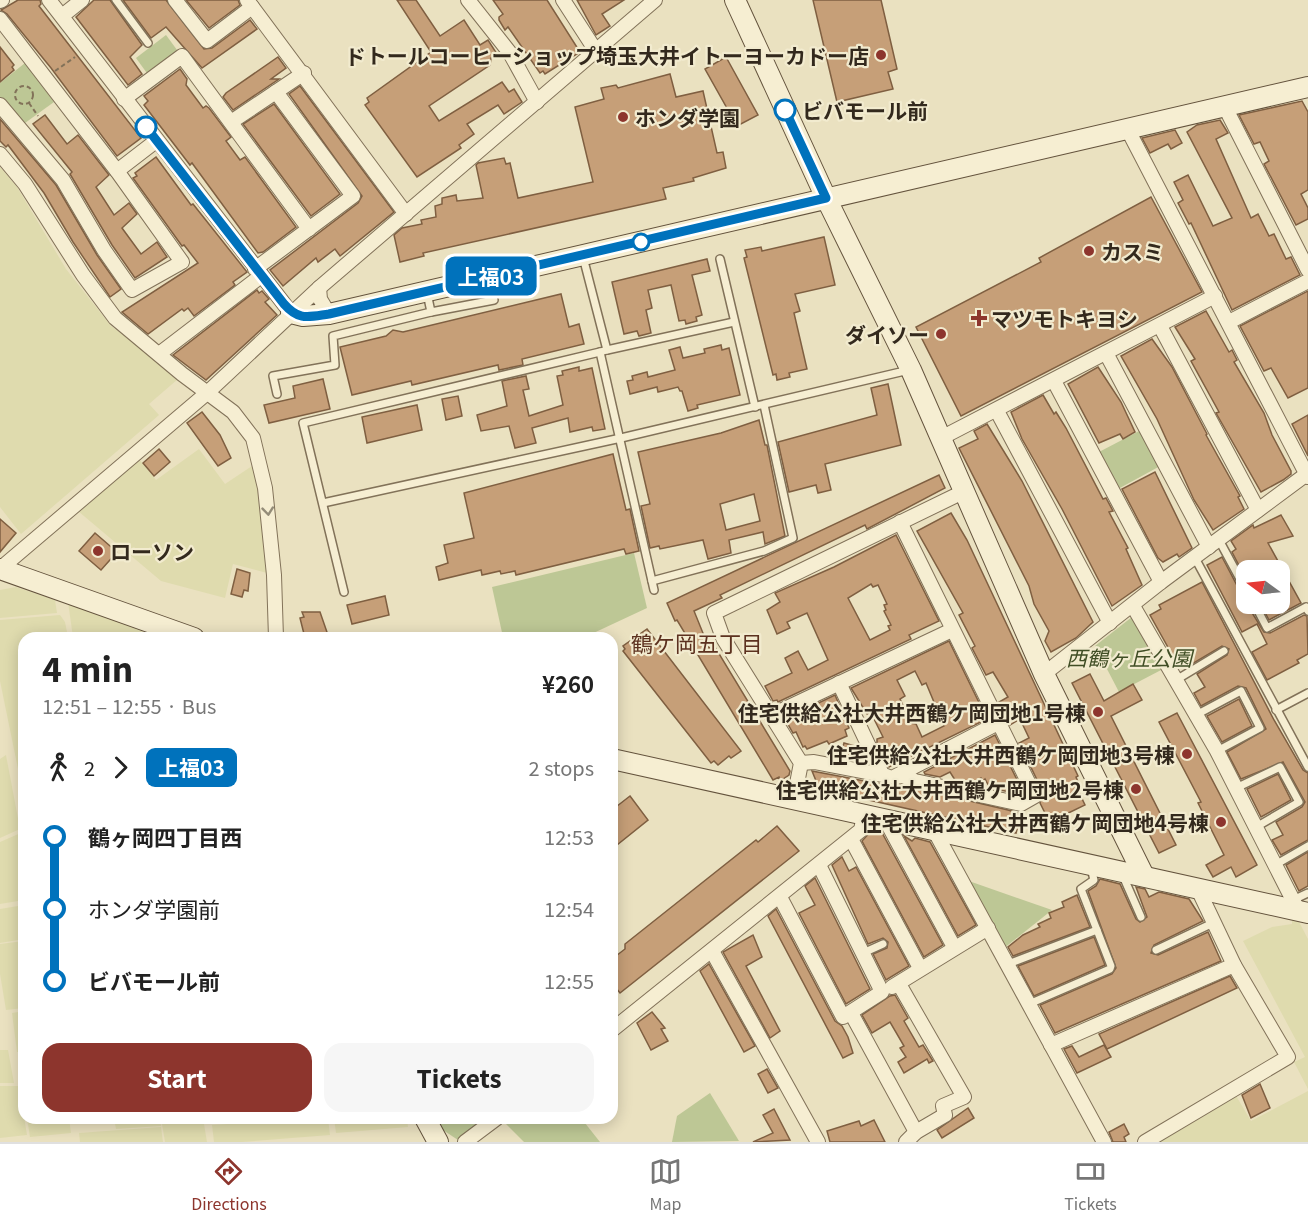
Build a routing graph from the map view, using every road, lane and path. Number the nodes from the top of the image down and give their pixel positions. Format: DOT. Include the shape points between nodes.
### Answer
graph roads {
  1 [pos="49,0"];
  2 [pos="82,0"];
  3 [pos="116,0"];
  4 [pos="175,0"];
  5 [pos="468,0"];
  6 [pos="563,0"];
  7 [pos="735,0"];
  8 [pos="649,2"];
  9 [pos="250,4"];
  10 [pos="62,16"];
  11 [pos="0,19"];
  12 [pos="148,43"];
  13 [pos="82,51"];
  14 [pos="596,51"];
  15 [pos="304,73"];
  16 [pos="45,79"];
  17 [pos="1308,87"];
  18 [pos="276,92"];
  19 [pos="124,99"];
  20 [pos="537,102"];
  21 [pos="29,103"];
  22 [pos="0,105"];
  23 [pos="1225,107"];
  24 [pos="38,116"];
  25 [pos="231,122"];
  26 [pos="1128,130"];
  27 [pos="156,141"];
  28 [pos="0,154"];
  29 [pos="117,171"];
  30 [pos="826,198"];
  31 [pos="406,214"];
  32 [pos="309,229"];
  33 [pos="583,255"];
  34 [pos="720,259"];
  35 [pos="1308,270"];
  36 [pos="258,272"];
  37 [pos="1308,281"];
  38 [pos="319,288"];
  39 [pos="426,291"];
  40 [pos="1215,296"];
  41 [pos="494,300"];
  42 [pos="431,312"];
  43 [pos="291,313"];
  44 [pos="329,314"];
  45 [pos="734,322"];
  46 [pos="1229,322"];
  47 [pos="1160,326"];
  48 [pos="604,351"];
  49 [pos="1106,353"];
  50 [pos="159,354"];
  51 [pos="911,370"];
  52 [pos="1054,381"];
  53 [pos="207,393"];
  54 [pos="277,394"];
  55 [pos="764,405"];
  56 [pos="755,407"];
  57 [pos="997,411"];
  58 [pos="621,438"];
  59 [pos="941,438"];
  60 [pos="1307,475"];
  61 [pos="963,492"];
  62 [pos="323,502"];
  63 [pos="1258,510"];
  64 [pos="900,522"];
  65 [pos="1214,543"];
  66 [pos="1195,558"];
  67 [pos="0,569"];
  68 [pos="1236,575"];
  69 [pos="652,581"];
  70 [pos="1161,582"];
  71 [pos="654,590"];
  72 [pos="344,592"];
  73 [pos="1133,606"];
  74 [pos="1308,611"];
  75 [pos="1260,614"];
  76 [pos="1110,623"];
  77 [pos="952,630"];
  78 [pos="177,632"];
  79 [pos="276,632"];
  80 [pos="1224,651"];
  81 [pos="1044,674"];
  82 [pos="1176,680"];
  83 [pos="839,683"];
  84 [pos="1308,693"];
  85 [pos="1276,710"];
  86 [pos="772,715"];
  87 [pos="1196,715"];
  88 [pos="998,723"];
  89 [pos="1217,751"];
  90 [pos="618,760"];
  91 [pos="801,763"];
  92 [pos="1308,767"];
  93 [pos="888,776"];
  94 [pos="1236,788"];
  95 [pos="794,799"];
  96 [pos="864,814"];
  97 [pos="885,819"];
  98 [pos="1256,827"];
  99 [pos="934,830"];
  100 [pos="851,838"];
  101 [pos="1308,846"];
  102 [pos="1089,862"];
  103 [pos="819,865"];
  104 [pos="1275,865"];
  105 [pos="1120,869"];
  106 [pos="1143,874"];
  107 [pos="1197,887"];
  108 [pos="1308,893"];
  109 [pos="780,897"];
  110 [pos="1300,908"];
  111 [pos="1141,917"];
  112 [pos="1213,922"];
  113 [pos="988,928"];
  114 [pos="1097,930"];
  115 [pos="883,944"];
  116 [pos="954,947"];
  117 [pos="1156,950"];
  118 [pos="712,951"];
  119 [pos="863,953"];
  120 [pos="1008,964"];
  121 [pos="1234,964"];
  122 [pos="920,968"];
  123 [pos="898,984"];
  124 [pos="882,992"];
  125 [pos="1029,1004"];
  126 [pos="851,1013"];
  127 [pos="618,1025"];
  128 [pos="1051,1045"];
  129 [pos="428,1124"];
  130 [pos="489,1124"];
  131 [pos="916,1132"];
  132 [pos="438,1142"];
  133 [pos="465,1142"];
  134 [pos="819,1142"];
  135 [pos="906,1142"];
  136 [pos="1104,1142"];
  137 [pos="1145,1142"];
  1 -- 10 [label="street"];
  2 -- 10 [label="street"];
  3 -- 12 [label="lane"];
  4 -- 9 [label="street" via="207,41"];
  5 -- 20 [label="street" via="510,53"];
  6 -- 14 [label="street"];
  7 -- 30 [label="street"];
  8 -- 14 [label="street"];
  9 -- 15 [label="street"];
  10 -- 19 [label="street"];
  11 -- 16 [label="street"];
  13 -- 16 [label="path"];
  14 -- 20 [label="street"];
  15 -- 18 [label="street"];
  15 -- 31 [label="street"];
  16 -- 29 [label="street"];
  17 -- 23 [label="street"];
  18 -- 25 [label="street"];
  18 -- 32 [label="street" via="353,196"];
  19 -- 25 [label="street" via="182,56"];
  19 -- 27 [label="street"];
  20 -- 31 [label="street"];
  21 -- 21 [label="path" via="32,89 20,86 15,91 17,100"];
  21 -- 24 [label="path"];
  22 -- 29 [label="street" via="63,180 132,290 182,262"];
  23 -- 26 [label="street"];
  23 -- 35 [label="street"];
  25 -- 32 [label="street"];
  26 -- 30 [label="street"];
  26 -- 40 [label="street"];
  27 -- 29 [label="street"];
  27 -- 36 [label="street"];
  28 -- 50 [label="street" via="25,184 115,318"];
  30 -- 33 [label="street"];
  30 -- 51 [label="street"];
  31 -- 38 [label="street"];
  32 -- 36 [label="street"];
  33 -- 39 [label="street"];
  33 -- 48 [label="lane"];
  34 -- 45 [label="lane"];
  36 -- 43 [label="street"];
  36 -- 50 [label="street"];
  37 -- 46 [label="street"];
  38 -- 43 [label="street"];
  38 -- 44 [label="street" via="320,299"];
  39 -- 42 [label="lane"];
  39 -- 44 [label="street"];
  40 -- 46 [label="street"];
  40 -- 47 [label="street"];
  41 -- 42 [label="lane"];
  42 -- 54 [label="lane" via="333,336 335,365 273,376"];
  43 -- 44 [label="street"];
  43 -- 53 [label="street"];
  45 -- 48 [label="lane"];
  45 -- 56 [label="lane"];
  46 -- 60 [label="street"];
  47 -- 49 [label="street"];
  47 -- 63 [label="street"];
  48 -- 58 [label="lane"];
  48 -- 62 [label="lane" via="303,423"];
  49 -- 52 [label="street"];
  49 -- 65 [label="street"];
  50 -- 53 [label="street"];
  51 -- 55 [label="lane"];
  51 -- 59 [label="street"];
  52 -- 57 [label="street"];
  52 -- 70 [label="street"];
  53 -- 67 [label="street"];
  53 -- 79 [label="street, one-way" via="246,427 258,453 273,558"];
  55 -- 56 [label="lane"];
  55 -- 69 [label="lane" via="793,538 764,551"];
  56 -- 58 [label="lane"];
  57 -- 59 [label="street"];
  57 -- 76 [label="street"];
  58 -- 62 [label="lane"];
  58 -- 69 [label="lane"];
  59 -- 61 [label="street"];
  60 -- 63 [label="street"];
  61 -- 64 [label="street"];
  61 -- 81 [label="street"];
  62 -- 72 [label="lane"];
  63 -- 65 [label="street"];
  64 -- 77 [label="street"];
  64 -- 86 [label="street" via="714,613 723,638"];
  65 -- 66 [label="street"];
  65 -- 68 [label="lane"];
  66 -- 70 [label="street"];
  66 -- 85 [label="lane"];
  67 -- 78 [label="street"];
  69 -- 71 [label="lane"];
  70 -- 73 [label="street"];
  73 -- 76 [label="street"];
  73 -- 82 [label="street"];
  74 -- 75 [label="lane" via="1306,608 1268,628"];
  76 -- 81 [label="street"];
  77 -- 83 [label="street"];
  77 -- 88 [label="street"];
  80 -- 82 [label="lane"];
  81 -- 106 [label="street"];
  82 -- 87 [label="street"];
  83 -- 86 [label="street"];
  83 -- 93 [label="street"];
  84 -- 85 [label="lane"];
  85 -- 92 [label="lane"];
  86 -- 91 [label="street"];
  87 -- 89 [label="street"];
  87 -- 89 [label="lane" via="1241,691 1260,728"];
  88 -- 93 [label="street"];
  88 -- 93 [label="street" via="1035,796 1021,804 909,777"];
  89 -- 94 [label="street"];
  90 -- 95 [label="street"];
  91 -- 93 [label="street"];
  91 -- 95 [label="street"];
  94 -- 98 [label="street"];
  94 -- 98 [label="lane" via="1280,767 1299,802"];
  95 -- 96 [label="street"];
  96 -- 97 [label="street"];
  96 -- 100 [label="street" via="861,830"];
  97 -- 99 [label="street"];
  97 -- 116 [label="street"];
  98 -- 104 [label="street"];
  99 -- 102 [label="street"];
  99 -- 113 [label="street"];
  100 -- 103 [label="street"];
  100 -- 122 [label="street"];
  101 -- 104 [label="lane"];
  102 -- 105 [label="street"];
  102 -- 114 [label="lane" via="1094,880 1080,888"];
  103 -- 109 [label="street"];
  103 -- 119 [label="street"];
  104 -- 110 [label="street"];
  105 -- 106 [label="street"];
  105 -- 111 [label="lane"];
  106 -- 107 [label="street"];
  107 -- 110 [label="street"];
  107 -- 112 [label="street"];
  108 -- 110 [label="lane"];
  109 -- 118 [label="street"];
  109 -- 126 [label="street" via="843,1017"];
  112 -- 117 [label="lane"];
  112 -- 121 [label="street"];
  113 -- 116 [label="street"];
  113 -- 120 [label="street"];
  114 -- 120 [label="lane"];
  114 -- 125 [label="lane" via="1110,969"];
  115 -- 119 [label="lane"];
  116 -- 122 [label="street"];
  118 -- 127 [label="street"];
  118 -- 134 [label="street"];
  119 -- 124 [label="street"];
  120 -- 125 [label="street"];
  121 -- 128 [label="street"];
  121 -- 137 [label="street" via="1288,1057"];
  122 -- 123 [label="street"];
  123 -- 124 [label="street"];
  123 -- 131 [label="street" via="964,1097 943,1106 945,1115"];
  124 -- 126 [label="street"];
  125 -- 128 [label="street"];
  126 -- 131 [label="street"];
  128 -- 136 [label="street"];
  129 -- 132 [label="street"];
  130 -- 133 [label="street"];
  131 -- 135 [label="street"];
}
